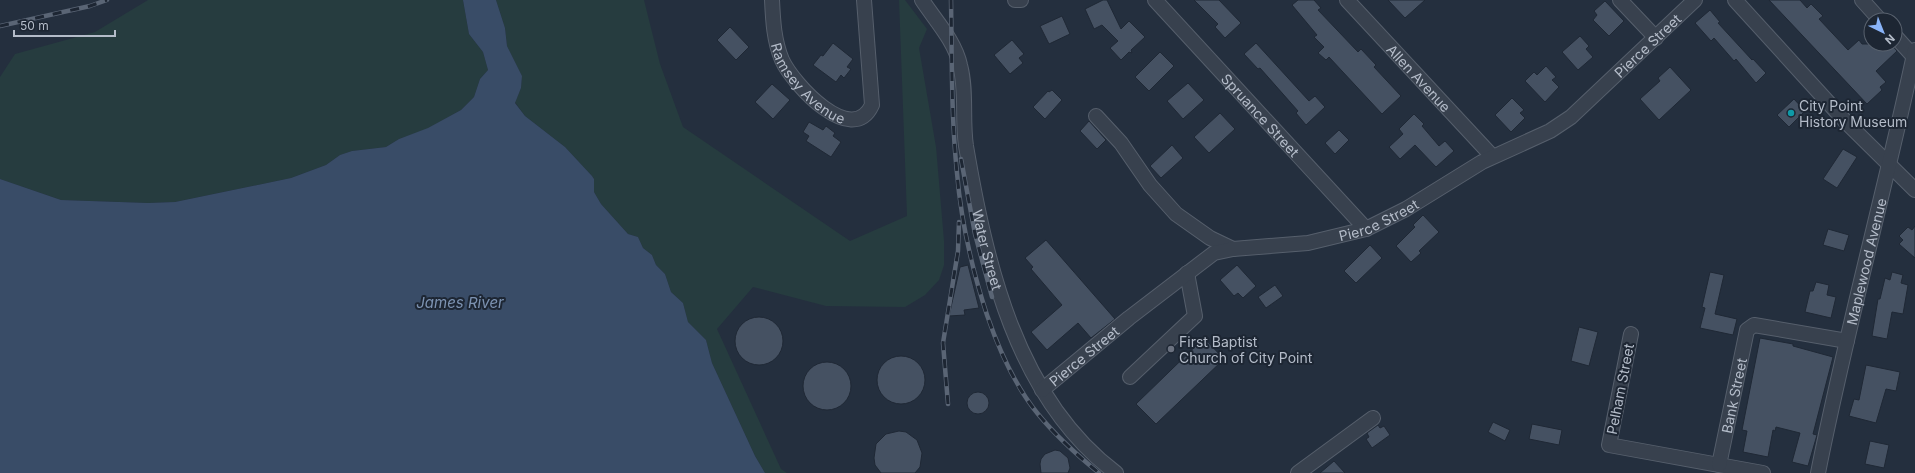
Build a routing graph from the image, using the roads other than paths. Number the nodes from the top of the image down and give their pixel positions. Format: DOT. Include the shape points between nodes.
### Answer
graph roads {
  1 [pos="772,0"];
  2 [pos="864,0"];
  3 [pos="922,0"];
  4 [pos="1015,0"];
  5 [pos="1021,0"];
  6 [pos="1155,0"];
  7 [pos="1347,0"];
  8 [pos="1620,0"];
  9 [pos="1695,0"];
  10 [pos="1735,0"];
  11 [pos="1862,0"];
  12 [pos="1873,12"];
  13 [pos="1656,38"];
  14 [pos="1903,44"];
  15 [pos="1915,55"];
  16 [pos="1096,116"];
  17 [pos="1492,156"];
  18 [pos="1889,164"];
  19 [pos="1915,190"];
  20 [pos="1366,229"];
  21 [pos="1233,248"];
  22 [pos="1187,273"];
  23 [pos="1631,334"];
  24 [pos="1847,341"];
  25 [pos="1130,377"];
  26 [pos="1042,390"];
  27 [pos="1373,418"];
  28 [pos="1719,465"];
  29 [pos="1116,473"];
  30 [pos="1298,473"];
  31 [pos="1762,473"];
  32 [pos="1818,473"];
  1 -- 2 [label="street, Ramsey Avenue" via="773,28 777,46 793,78 822,107 850,120 857,120 864,116 872,105"];
  3 -- 26 [label="street, Water Street" via="960,63 966,144 980,220 1005,311 1025,359"];
  4 -- 5 [label="street"];
  6 -- 20 [label="street, Spruance Street"];
  7 -- 17 [label="street, Allen Avenue"];
  8 -- 13 [label="street"];
  9 -- 13 [label="street, Pierce Street"];
  10 -- 18 [label="street" via="1846,122"];
  11 -- 12 [label="street"];
  13 -- 17 [label="street, Pierce Street" via="1560,125"];
  14 -- 15 [label="street"];
  15 -- 18 [label="street, Maplewood Avenue"];
  16 -- 21 [label="street" via="1111,130 1150,185 1176,214 1210,238"];
  17 -- 20 [label="street, Pierce Street" via="1406,209"];
  18 -- 19 [label="street"];
  18 -- 24 [label="street, Maplewood Avenue"];
  20 -- 21 [label="street, Pierce Street" via="1308,243"];
  21 -- 22 [label="street, Pierce Street" via="1214,253"];
  22 -- 25 [label="street" via="1196,316"];
  22 -- 26 [label="street, Pierce Street"];
  23 -- 28 [label="street, Pelham Street" via="1609,445"];
  24 -- 28 [label="street, Bank Street" via="1779,328 1754,325 1750,327 1747,330"];
  24 -- 32 [label="street, Maplewood Avenue"];
  26 -- 29 [label="street, Water Street" via="1077,438"];
  27 -- 30 [label="street"];
  28 -- 31 [label="street"];
}
